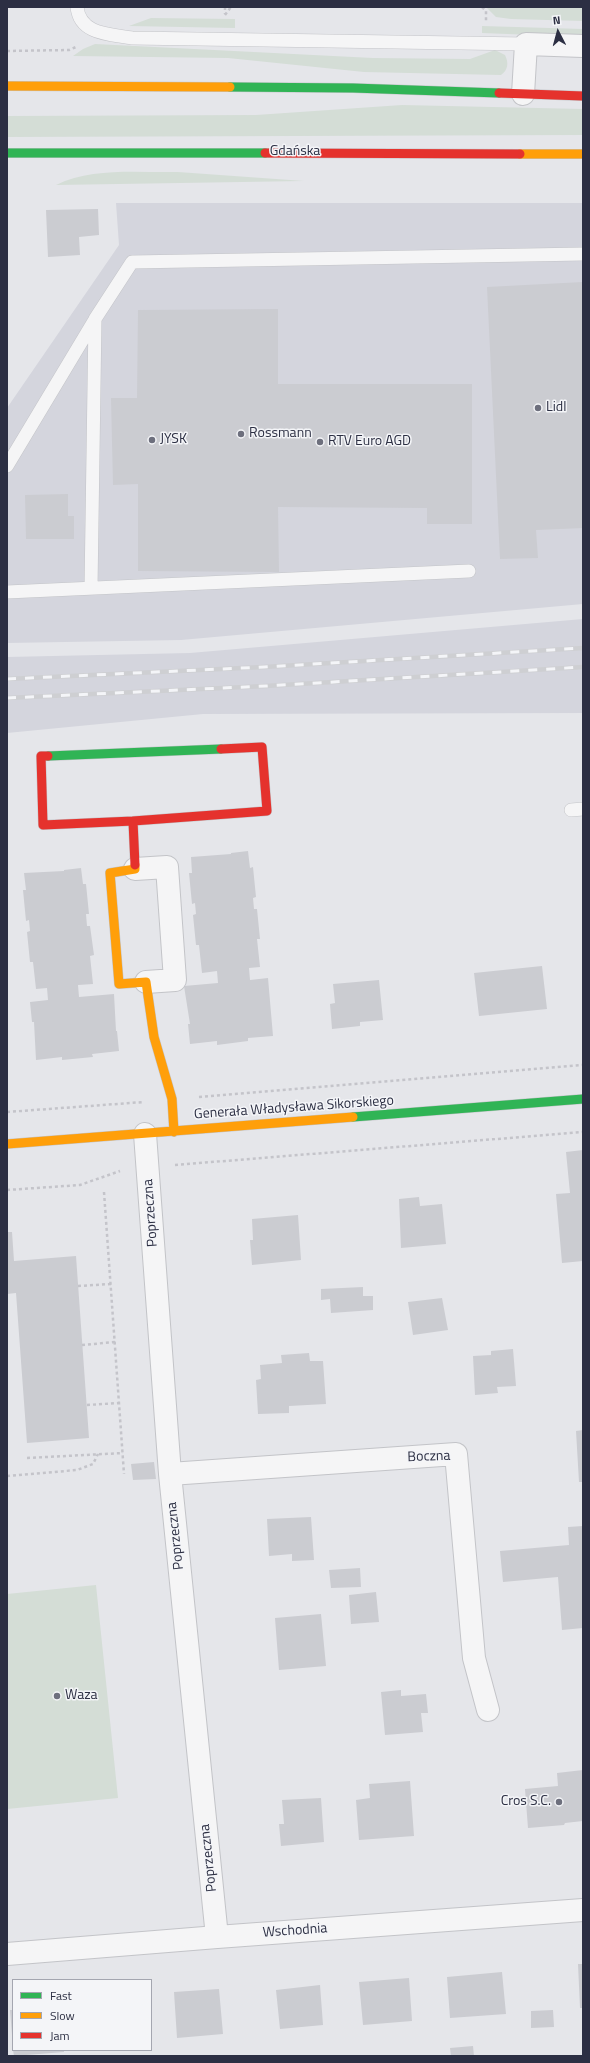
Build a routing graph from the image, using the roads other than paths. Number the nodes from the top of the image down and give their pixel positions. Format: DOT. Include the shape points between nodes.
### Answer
graph roads {
  1 [pos="77,7"];
  2 [pos="526,44"];
  3 [pos="583,46"];
  4 [pos="7,86"];
  5 [pos="523,94"];
  6 [pos="583,96"];
  7 [pos="7,153"];
  8 [pos="583,154"];
  9 [pos="583,254"];
  10 [pos="95,319"];
  11 [pos="7,466"];
  12 [pos="469,571"];
  13 [pos="91,588"];
  14 [pos="7,592"];
  15 [pos="133,821"];
  16 [pos="136,869"];
  17 [pos="146,982"];
  18 [pos="583,1099"];
  19 [pos="174,1132"];
  20 [pos="145,1134"];
  21 [pos="7,1144"];
  22 [pos="170,1474"];
  23 [pos="488,1710"];
  24 [pos="583,1910"];
  25 [pos="217,1937"];
  26 [pos="7,1954"];
  1 -- 2 [label="lane" via="82,23 89,30 132,38"];
  2 -- 3 [label="street"];
  2 -- 5 [label="street"];
  4 -- 5 [label="street" via="246,86"];
  5 -- 6 [label="street"];
  7 -- 8 [label="street, Gdańska"];
  9 -- 10 [label="lane" via="132,262"];
  10 -- 11 [label="lane"];
  10 -- 13 [label="lane"];
  12 -- 13 [label="lane"];
  13 -- 14 [label="lane"];
  15 -- 15 [label="street" via="43,825 41,756 262,746 267,811"];
  15 -- 16 [label="street"];
  16 -- 17 [label="street" via="110,873 119,984"];
  16 -- 17 [label="street" via="167,867 175,980"];
  17 -- 19 [label="street" via="154,1037 172,1099"];
  18 -- 19 [label="street, Generała Władysława Sikorskiego"];
  19 -- 20 [label="street, Generała Władysława Sikorskiego"];
  20 -- 21 [label="street, Generała Władysława Sikorskiego"];
  20 -- 22 [label="street, Poprzeczna"];
  22 -- 23 [label="street, Boczna" via="456,1454 474,1658"];
  22 -- 25 [label="street, Poprzeczna"];
  24 -- 25 [label="street, Wschodnia"];
  25 -- 26 [label="street, Wschodnia"];
}
